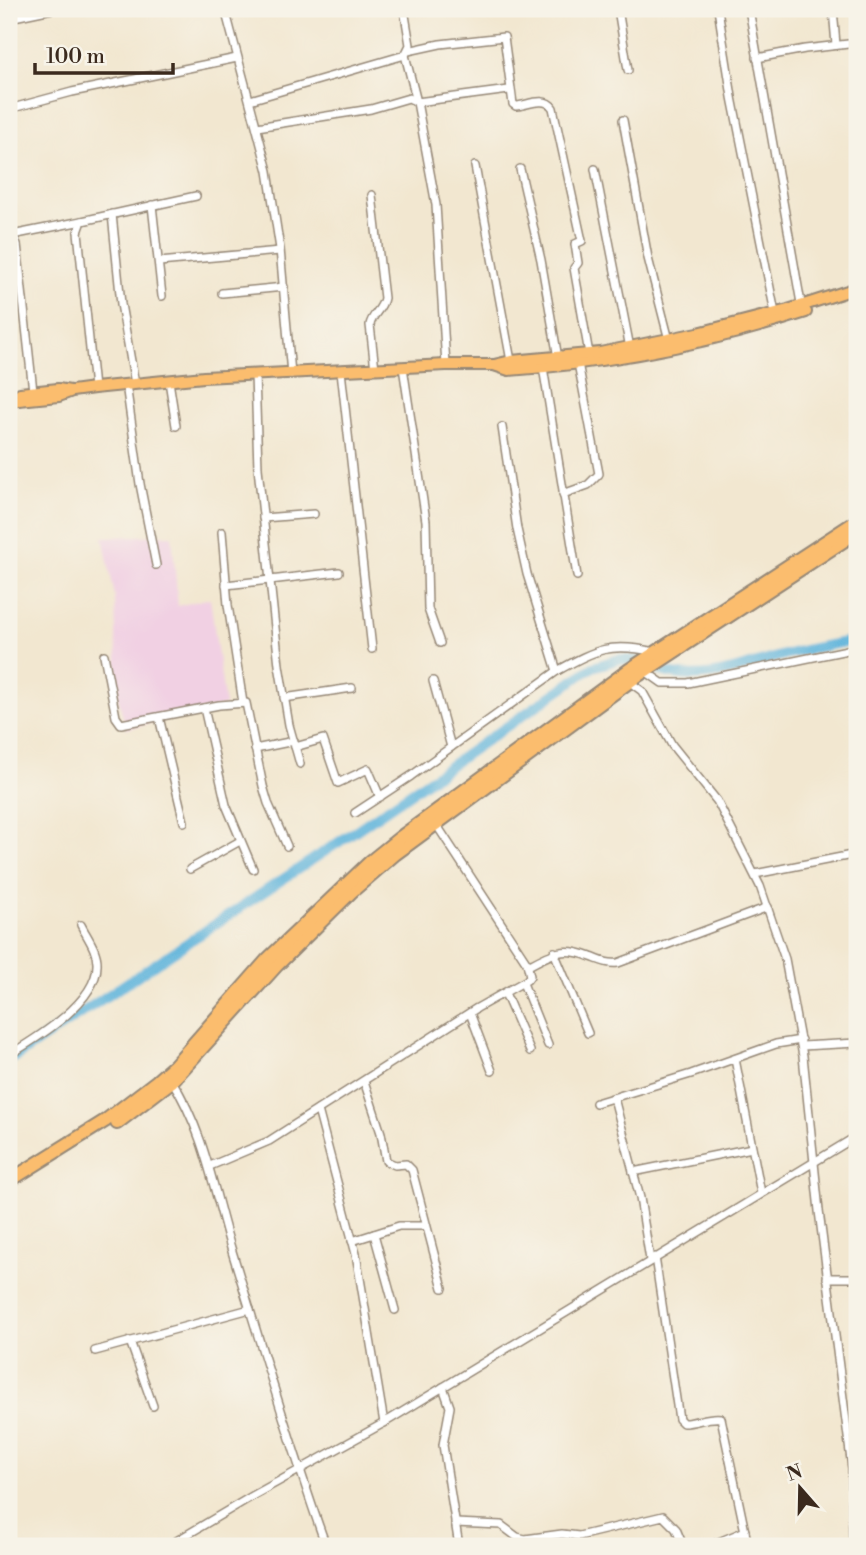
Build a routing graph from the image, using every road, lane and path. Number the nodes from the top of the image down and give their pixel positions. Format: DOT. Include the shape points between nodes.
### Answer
graph roads {
  1 [pos="52,9"];
  2 [pos="225,9"];
  3 [pos="404,9"];
  4 [pos="618,9"];
  5 [pos="718,9"];
  6 [pos="749,9"];
  7 [pos="833,9"];
  8 [pos="9,18"];
  9 [pos="857,43"];
  10 [pos="836,45"];
  11 [pos="407,53"];
  12 [pos="237,58"];
  13 [pos="757,58"];
  14 [pos="628,70"];
  15 [pos="509,90"];
  16 [pos="250,100"];
  17 [pos="417,102"];
  18 [pos="9,109"];
  19 [pos="623,120"];
  20 [pos="257,127"];
  21 [pos="475,166"];
  22 [pos="520,169"];
  23 [pos="595,169"];
  24 [pos="372,195"];
  25 [pos="196,196"];
  26 [pos="152,205"];
  27 [pos="112,214"];
  28 [pos="82,221"];
  29 [pos="10,234"];
  30 [pos="280,251"];
  31 [pos="159,262"];
  32 [pos="284,287"];
  33 [pos="857,288"];
  34 [pos="222,293"];
  35 [pos="857,295"];
  36 [pos="162,296"];
  37 [pos="802,310"];
  38 [pos="775,317"];
  39 [pos="669,340"];
  40 [pos="630,348"];
  41 [pos="589,354"];
  42 [pos="558,358"];
  43 [pos="511,361"];
  44 [pos="578,363"];
  45 [pos="446,365"];
  46 [pos="494,365"];
  47 [pos="403,367"];
  48 [pos="543,367"];
  49 [pos="374,369"];
  50 [pos="341,371"];
  51 [pos="291,374"];
  52 [pos="255,375"];
  53 [pos="169,380"];
  54 [pos="131,384"];
  55 [pos="94,388"];
  56 [pos="33,391"];
  57 [pos="72,391"];
  58 [pos="9,394"];
  59 [pos="9,401"];
  60 [pos="176,426"];
  61 [pos="502,427"];
  62 [pos="563,494"];
  63 [pos="314,514"];
  64 [pos="263,518"];
  65 [pos="857,521"];
  66 [pos="857,531"];
  67 [pos="222,532"];
  68 [pos="156,565"];
  69 [pos="339,572"];
  70 [pos="577,576"];
  71 [pos="271,582"];
  72 [pos="226,585"];
  73 [pos="440,643"];
  74 [pos="857,648"];
  75 [pos="372,649"];
  76 [pos="655,652"];
  77 [pos="104,655"];
  78 [pos="557,671"];
  79 [pos="645,671"];
  80 [pos="625,679"];
  81 [pos="433,681"];
  82 [pos="352,688"];
  83 [pos="284,698"];
  84 [pos="243,703"];
  85 [pos="204,708"];
  86 [pos="159,717"];
  87 [pos="294,744"];
  88 [pos="451,747"];
  89 [pos="254,749"];
  90 [pos="300,764"];
  91 [pos="380,797"];
  92 [pos="355,813"];
  93 [pos="184,822"];
  94 [pos="436,824"];
  95 [pos="240,841"];
  96 [pos="287,846"];
  97 [pos="857,853"];
  98 [pos="190,869"];
  99 [pos="253,869"];
  100 [pos="755,874"];
  101 [pos="768,907"];
  102 [pos="81,925"];
  103 [pos="554,952"];
  104 [pos="528,966"];
  105 [pos="523,983"];
  106 [pos="505,993"];
  107 [pos="470,1013"];
  108 [pos="588,1034"];
  109 [pos="801,1043"];
  110 [pos="857,1043"];
  111 [pos="548,1045"];
  112 [pos="530,1051"];
  113 [pos="9,1055"];
  114 [pos="735,1059"];
  115 [pos="492,1071"];
  116 [pos="169,1077"];
  117 [pos="364,1081"];
  118 [pos="614,1098"];
  119 [pos="596,1103"];
  120 [pos="318,1110"];
  121 [pos="857,1136"];
  122 [pos="752,1148"];
  123 [pos="813,1162"];
  124 [pos="210,1166"];
  125 [pos="633,1172"];
  126 [pos="9,1181"];
  127 [pos="9,1190"];
  128 [pos="761,1193"];
  129 [pos="426,1226"];
  130 [pos="374,1234"];
  131 [pos="352,1241"];
  132 [pos="653,1259"];
  133 [pos="827,1278"];
  134 [pos="857,1279"];
  135 [pos="443,1288"];
  136 [pos="250,1309"];
  137 [pos="395,1310"];
  138 [pos="130,1341"];
  139 [pos="94,1351"];
  140 [pos="443,1387"];
  141 [pos="153,1406"];
  142 [pos="384,1423"];
  143 [pos="299,1470"];
  144 [pos="855,1493"];
  145 [pos="455,1524"];
  146 [pos="745,1531"];
  147 [pos="168,1546"];
  148 [pos="326,1546"];
  149 [pos="459,1546"];
  150 [pos="683,1546"];
  151 [pos="709,1546"];
  152 [pos="748,1546"];
  153 [pos="853,1546"];
  1 -- 8 [label="street"];
  2 -- 12 [label="street"];
  3 -- 11 [label="street" via="410,45"];
  4 -- 14 [label="street"];
  5 -- 38 [label="street"];
  6 -- 13 [label="street"];
  7 -- 10 [label="street"];
  9 -- 10 [label="street"];
  10 -- 13 [label="street"];
  11 -- 15 [label="street" via="503,37"];
  11 -- 16 [label="street"];
  11 -- 17 [label="street"];
  12 -- 16 [label="street"];
  12 -- 18 [label="street"];
  13 -- 37 [label="street"];
  15 -- 17 [label="street"];
  15 -- 41 [label="street" via="516,106 550,103 556,115 582,241 575,244 578,263 574,268"];
  16 -- 20 [label="street"];
  17 -- 20 [label="street" via="410,99"];
  17 -- 45 [label="street" via="436,205"];
  19 -- 39 [label="street" via="643,238"];
  20 -- 30 [label="street"];
  21 -- 43 [label="street"];
  22 -- 42 [label="street"];
  23 -- 40 [label="street"];
  24 -- 49 [label="street" via="384,298 370,325"];
  25 -- 26 [label="street"];
  26 -- 27 [label="street"];
  26 -- 31 [label="street"];
  27 -- 28 [label="street"];
  27 -- 54 [label="street"];
  28 -- 29 [label="street"];
  28 -- 55 [label="street" via="78,232"];
  29 -- 56 [label="street" via="17,244"];
  30 -- 31 [label="street"];
  30 -- 32 [label="street"];
  31 -- 36 [label="street"];
  32 -- 34 [label="street"];
  32 -- 51 [label="street"];
  33 -- 37 [label="main road"];
  35 -- 37 [label="main road"];
  37 -- 38 [label="main road"];
  38 -- 39 [label="main road"];
  38 -- 44 [label="main road" via="670,348"];
  39 -- 40 [label="main road"];
  40 -- 41 [label="main road"];
  41 -- 42 [label="main road"];
  42 -- 43 [label="main road"];
  43 -- 46 [label="main road"];
  44 -- 48 [label="main road"];
  44 -- 62 [label="street" via="599,474 588,485"];
  45 -- 46 [label="main road"];
  45 -- 47 [label="main road"];
  46 -- 48 [label="main road" via="509,370"];
  47 -- 49 [label="main road"];
  47 -- 73 [label="street" via="426,521 428,609"];
  48 -- 62 [label="street"];
  49 -- 50 [label="main road"];
  50 -- 51 [label="main road"];
  50 -- 75 [label="street"];
  51 -- 52 [label="main road"];
  52 -- 53 [label="main road"];
  52 -- 64 [label="street"];
  53 -- 54 [label="main road"];
  53 -- 60 [label="street"];
  54 -- 55 [label="main road"];
  54 -- 68 [label="street" via="140,484"];
  55 -- 57 [label="main road"];
  56 -- 57 [label="main road"];
  56 -- 58 [label="main road"];
  57 -- 59 [label="main road"];
  61 -- 78 [label="street" via="517,529"];
  62 -- 70 [label="street"];
  63 -- 64 [label="street"];
  64 -- 71 [label="street"];
  65 -- 76 [label="highway"];
  66 -- 79 [label="highway"];
  67 -- 72 [label="street"];
  69 -- 71 [label="street"];
  71 -- 72 [label="street"];
  71 -- 83 [label="street"];
  72 -- 84 [label="street"];
  74 -- 79 [label="street" via="688,683 662,683"];
  76 -- 78 [label="street" via="609,648"];
  76 -- 80 [label="highway"];
  77 -- 86 [label="street" via="118,723"];
  78 -- 88 [label="street"];
  79 -- 80 [label="highway"];
  80 -- 94 [label="highway"];
  80 -- 100 [label="street" via="642,691 672,745 717,801"];
  80 -- 116 [label="highway" via="370,862 268,959"];
  81 -- 88 [label="street"];
  82 -- 83 [label="street"];
  83 -- 87 [label="street"];
  84 -- 85 [label="street"];
  84 -- 89 [label="street"];
  85 -- 86 [label="street"];
  85 -- 95 [label="street" via="226,805"];
  86 -- 93 [label="street"];
  87 -- 89 [label="street"];
  87 -- 90 [label="street"];
  87 -- 91 [label="street" via="323,739 338,783 368,769"];
  88 -- 91 [label="street"];
  89 -- 96 [label="street" via="268,803"];
  91 -- 92 [label="street"];
  94 -- 104 [label="street"];
  94 -- 116 [label="highway" via="351,892"];
  95 -- 98 [label="street"];
  95 -- 99 [label="street"];
  97 -- 100 [label="street"];
  100 -- 101 [label="street"];
  101 -- 103 [label="street" via="618,963 570,951"];
  101 -- 109 [label="street" via="785,959"];
  102 -- 113 [label="street" via="97,957 93,981 68,1012"];
  103 -- 104 [label="street"];
  103 -- 108 [label="street"];
  104 -- 105 [label="street" via="530,976"];
  105 -- 106 [label="street"];
  105 -- 111 [label="street"];
  106 -- 107 [label="street"];
  106 -- 112 [label="street"];
  107 -- 115 [label="street"];
  107 -- 117 [label="street"];
  109 -- 110 [label="street"];
  109 -- 114 [label="street" via="776,1045"];
  109 -- 123 [label="street"];
  114 -- 118 [label="street"];
  114 -- 122 [label="street"];
  116 -- 124 [label="street" via="187,1105"];
  116 -- 126 [label="highway"];
  116 -- 127 [label="highway" via="107,1130"];
  117 -- 120 [label="street"];
  117 -- 129 [label="street" via="386,1161 410,1166"];
  118 -- 119 [label="street"];
  118 -- 125 [label="street"];
  120 -- 124 [label="street" via="269,1141"];
  120 -- 131 [label="street"];
  121 -- 123 [label="street"];
  122 -- 125 [label="street"];
  122 -- 128 [label="street"];
  123 -- 128 [label="street"];
  123 -- 133 [label="street"];
  124 -- 136 [label="street"];
  125 -- 132 [label="street"];
  128 -- 132 [label="street"];
  129 -- 130 [label="street" via="399,1226"];
  129 -- 135 [label="street"];
  130 -- 131 [label="street"];
  130 -- 137 [label="street"];
  131 -- 142 [label="street"];
  132 -- 140 [label="street"];
  132 -- 146 [label="street" via="679,1419 688,1423 721,1418"];
  133 -- 134 [label="street"];
  133 -- 144 [label="street"];
  136 -- 138 [label="street"];
  136 -- 143 [label="street"];
  138 -- 139 [label="street"];
  138 -- 141 [label="street"];
  140 -- 142 [label="street"];
  140 -- 145 [label="street" via="450,1407 443,1445"];
  142 -- 143 [label="street"];
  143 -- 147 [label="street"];
  143 -- 148 [label="street"];
  144 -- 153 [label="street"];
  145 -- 149 [label="street"];
  145 -- 150 [label="street" via="501,1525 524,1539 579,1536 663,1516 676,1529"];
  146 -- 151 [label="street"];
  146 -- 152 [label="street"];
}
